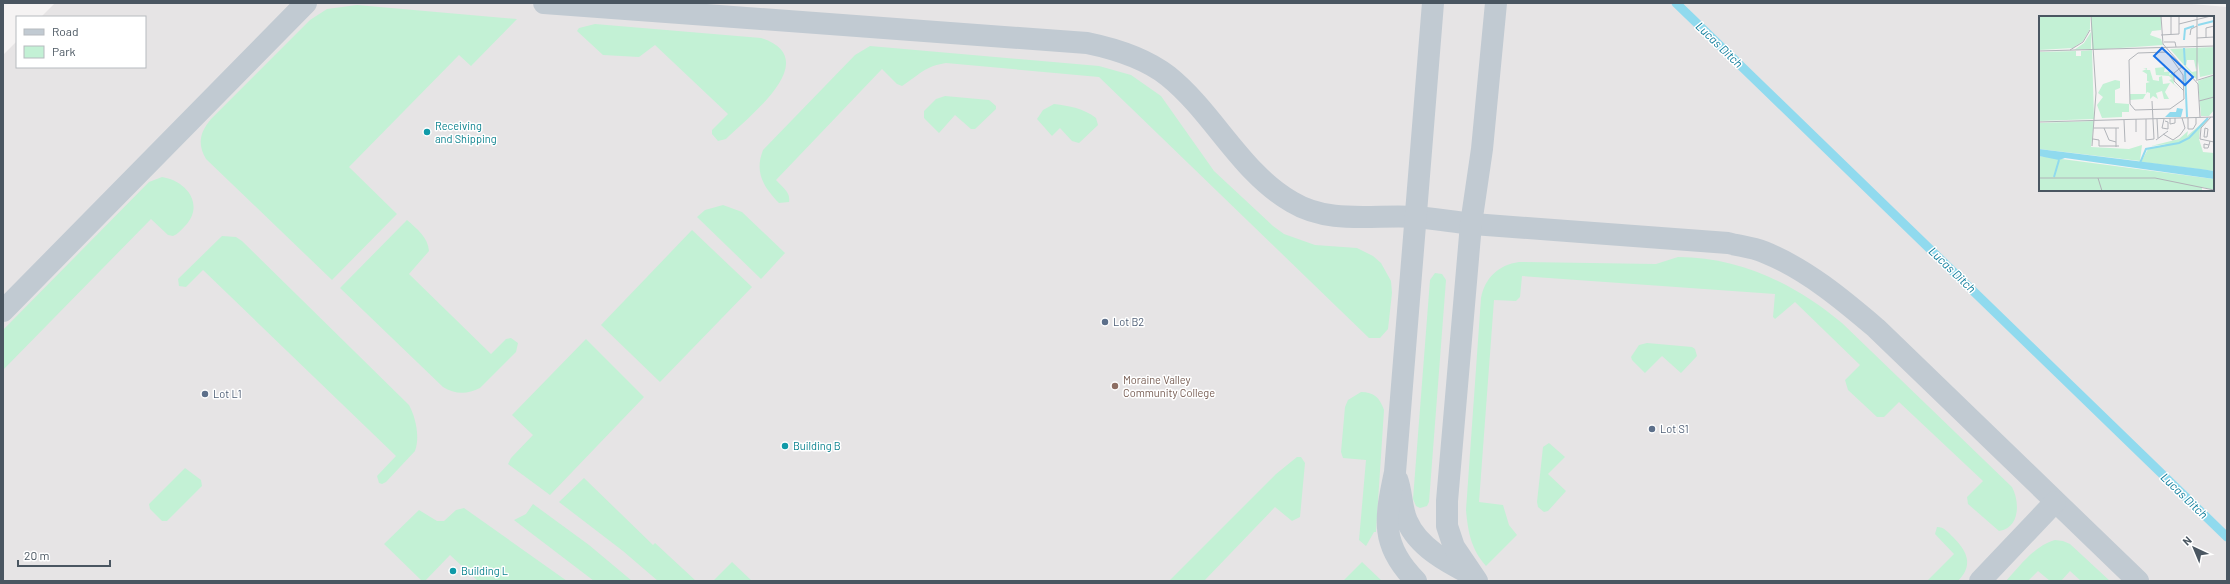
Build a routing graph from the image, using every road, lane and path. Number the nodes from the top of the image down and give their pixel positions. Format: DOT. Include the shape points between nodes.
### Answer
graph roads {
  1 [pos="306,3"];
  2 [pos="544,3"];
  3 [pos="1433,3"];
  4 [pos="1496,3"];
  5 [pos="1416,217"];
  6 [pos="1472,224"];
  7 [pos="3,311"];
  8 [pos="1395,472"];
  9 [pos="2055,502"];
  10 [pos="1474,578"];
  11 [pos="1416,581"];
  12 [pos="1980,581"];
  13 [pos="2138,581"];
  1 -- 7 [label="street"];
  2 -- 5 [label="street" via="1088,43 1111,48 1129,54 1168,76 1253,169 1292,202 1328,216"];
  3 -- 5 [label="street" via="1420,141"];
  4 -- 6 [label="street"];
  5 -- 6 [label="street"];
  5 -- 8 [label="street"];
  6 -- 9 [label="street" via="1728,243 1763,251 1788,263 1838,296 1876,328"];
  6 -- 10 [label="street" via="1446,508 1447,526 1454,547"];
  8 -- 10 [label="street" via="1406,520 1414,535 1445,562"];
  8 -- 11 [label="street" via="1389,500 1388,532 1392,550"];
  9 -- 12 [label="street"];
  9 -- 13 [label="street"];
}
